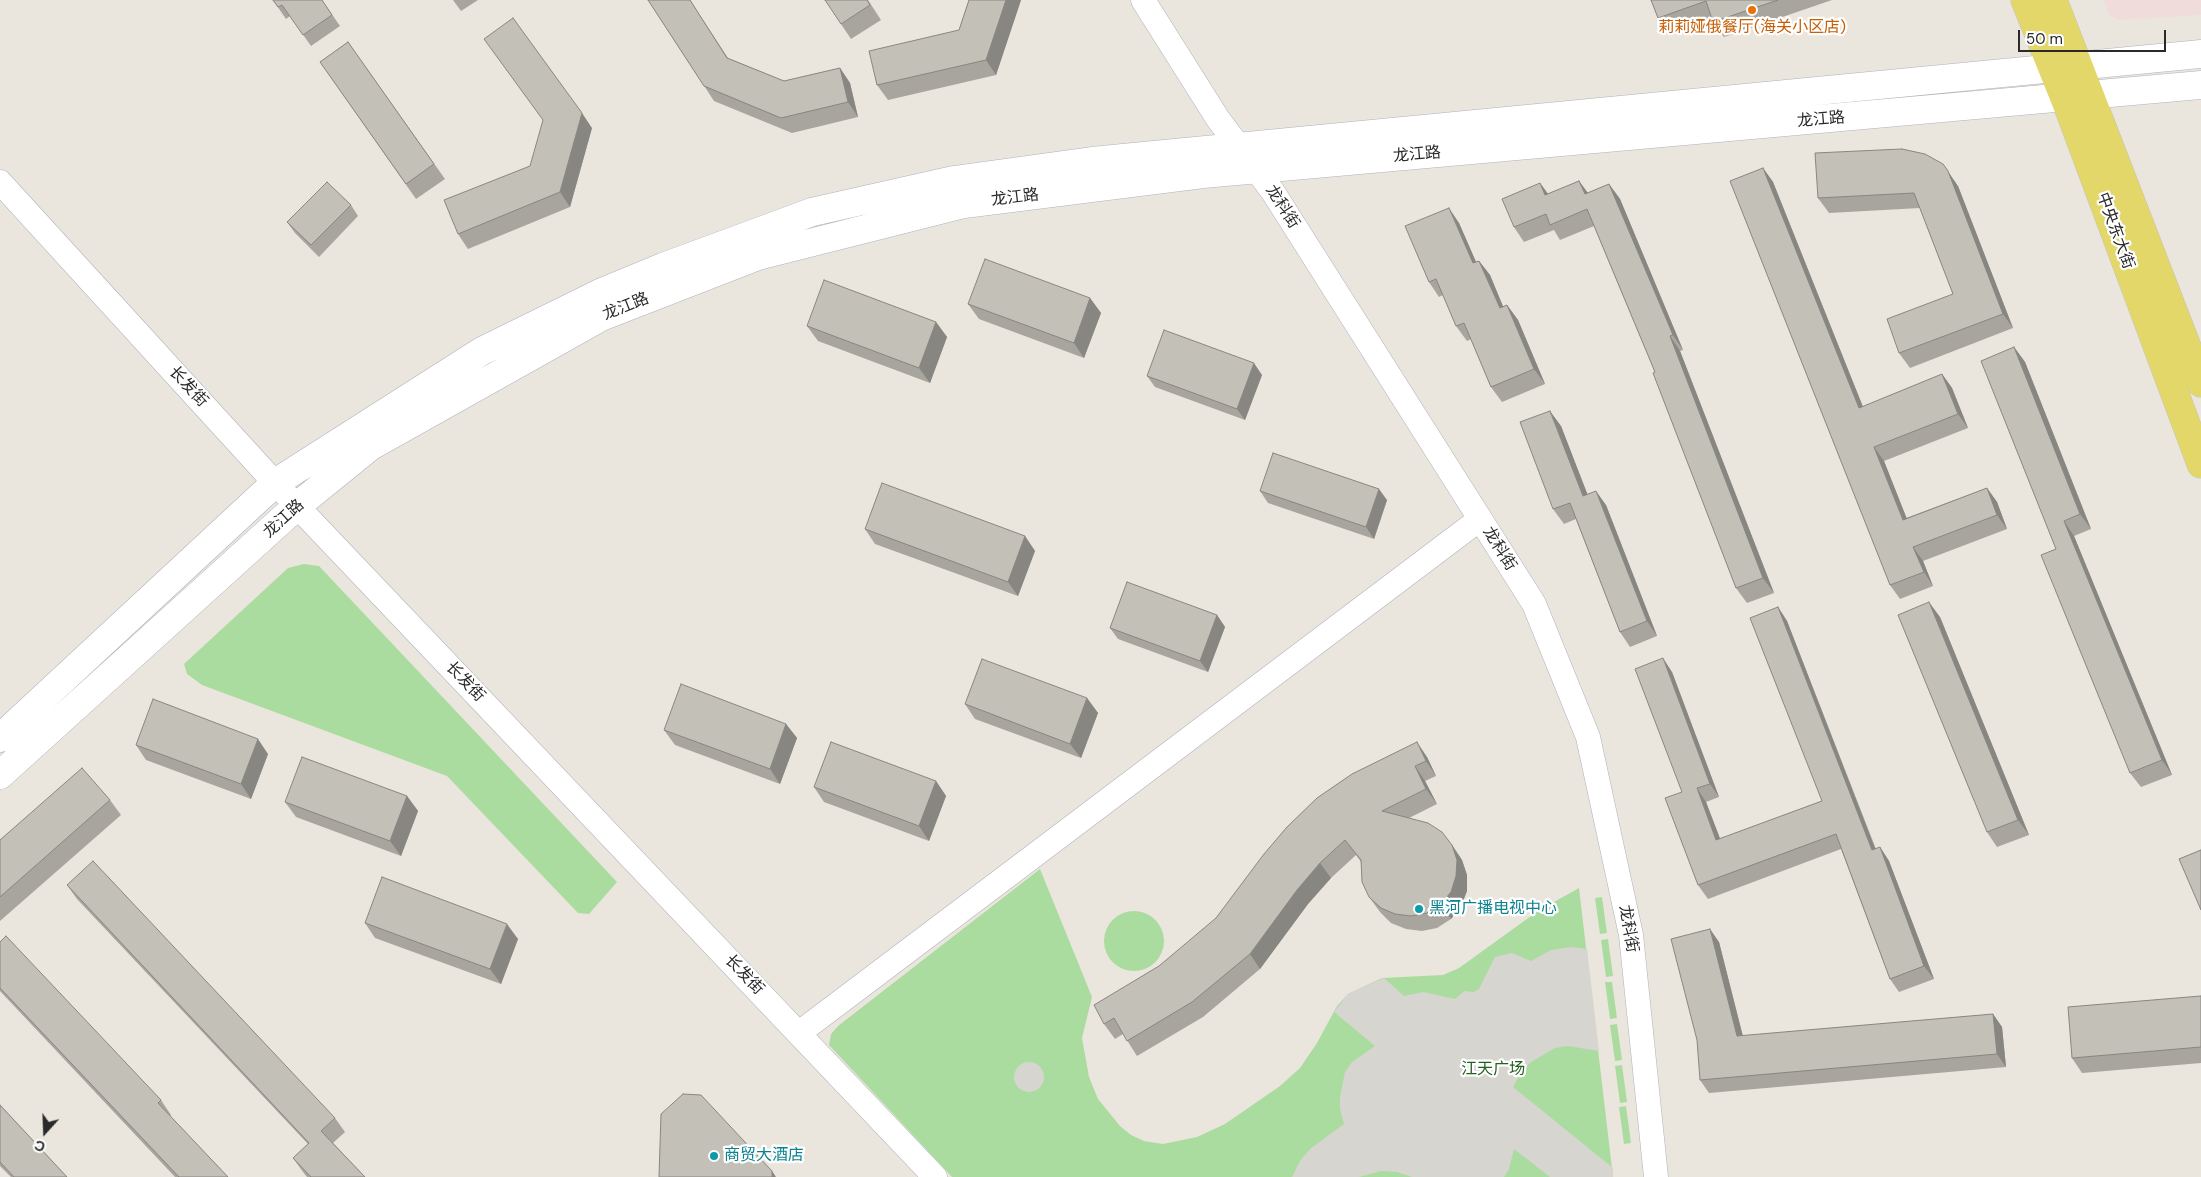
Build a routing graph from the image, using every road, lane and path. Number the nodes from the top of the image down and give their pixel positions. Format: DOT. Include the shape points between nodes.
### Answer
graph roads {
  1 [pos="1143,0"];
  2 [pos="2025,0"];
  3 [pos="2053,0"];
  4 [pos="2201,54"];
  5 [pos="2079,65"];
  6 [pos="2052,67"];
  7 [pos="2201,85"];
  8 [pos="2077,97"];
  9 [pos="1248,157"];
  10 [pos="0,182"];
  11 [pos="2201,383"];
  12 [pos="2201,464"];
  13 [pos="275,483"];
  14 [pos="297,506"];
  15 [pos="1480,519"];
  16 [pos="0,738"];
  17 [pos="0,775"];
  18 [pos="799,1033"];
  19 [pos="934,1177"];
  20 [pos="1656,1177"];
  1 -- 9 [label="street, 龙科街" via="1218,119"];
  2 -- 6 [label="main road, 中央东大街"];
  3 -- 5 [label="main road"];
  4 -- 5 [label="street, 龙江路"];
  5 -- 6 [label="street, 龙江路"];
  5 -- 8 [label="main road"];
  6 -- 8 [label="main road, 中央东大街"];
  6 -- 9 [label="street, 龙江路"];
  7 -- 8 [label="street, 龙江路"];
  8 -- 9 [label="street, 龙江路"];
  8 -- 11 [label="main road"];
  8 -- 12 [label="main road, 中央东大街"];
  9 -- 13 [label="street, 龙江路" via="1092,161 954,180 812,212 609,289 482,351"];
  9 -- 14 [label="street, 龙江路" via="964,204 758,256 600,317 371,446"];
  9 -- 15 [label="street, 龙科街"];
  10 -- 13 [label="street, 长发街"];
  13 -- 14 [label="street, 长发街"];
  13 -- 16 [label="street, 龙江路"];
  14 -- 17 [label="street, 龙江路"];
  14 -- 18 [label="street, 长发街"];
  15 -- 18 [label="street"];
  15 -- 20 [label="street, 龙科街" via="1534,604 1588,737 1631,935"];
  18 -- 19 [label="street, 长发街"];
}
